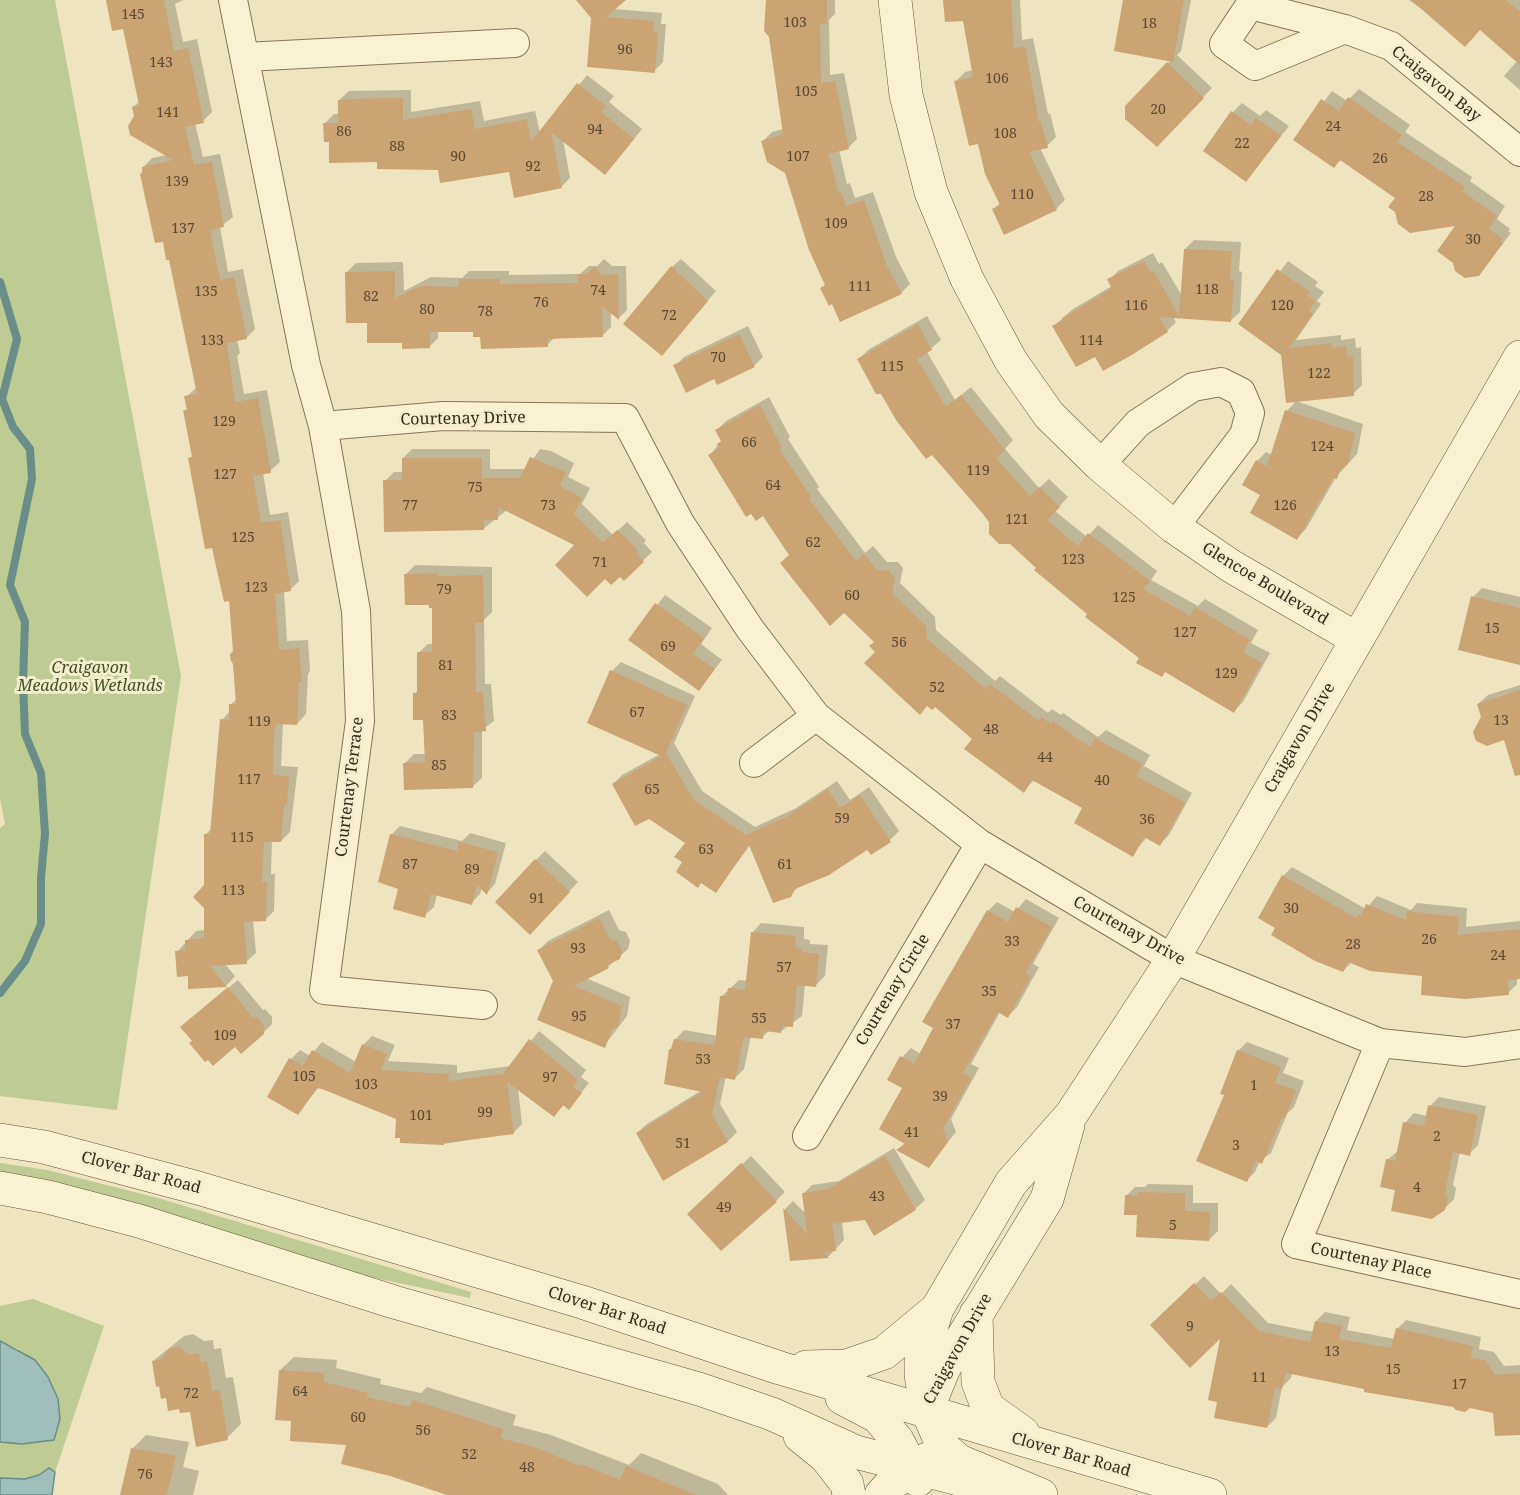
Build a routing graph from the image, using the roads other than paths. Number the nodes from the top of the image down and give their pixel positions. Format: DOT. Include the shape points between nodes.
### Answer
graph roads {
  1 [pos="233,0"];
  2 [pos="895,0"];
  3 [pos="1345,29"];
  4 [pos="515,43"];
  5 [pos="245,57"];
  6 [pos="1520,152"];
  7 [pos="1520,357"];
  8 [pos="323,426"];
  9 [pos="1100,465"];
  10 [pos="1174,527"];
  11 [pos="1357,639"];
  12 [pos="816,716"];
  13 [pos="754,763"];
  14 [pos="980,844"];
  15 [pos="1173,959"];
  16 [pos="483,1005"];
  17 [pos="1380,1043"];
  18 [pos="1520,1044"];
  19 [pos="1071,1115"];
  20 [pos="807,1136"];
  21 [pos="0,1140"];
  22 [pos="0,1188"];
  23 [pos="1520,1294"];
  24 [pos="937,1309"];
  25 [pos="976,1314"];
  26 [pos="780,1368"];
  27 [pos="927,1410"];
  28 [pos="772,1414"];
  29 [pos="891,1433"];
  30 [pos="943,1447"];
  31 [pos="1056,1451"];
  32 [pos="919,1482"];
  33 [pos="849,1495"];
  34 [pos="881,1495"];
  35 [pos="1024,1495"];
  36 [pos="1041,1495"];
  37 [pos="1210,1495"];
  1 -- 5 [label="street"];
  2 -- 9 [label="main road, Glencoe Boulevard" via="909,106 931,192 967,279 1011,361 1049,415"];
  3 -- 6 [label="street, Craigavon Bay" via="1391,46"];
  4 -- 5 [label="street"];
  5 -- 8 [label="street" via="306,364"];
  7 -- 11 [label="main road, Craigavon Drive"];
  8 -- 12 [label="street, Courtenay Drive" via="443,416 625,418 680,523 750,629"];
  8 -- 16 [label="street, Courtenay Terrace" via="356,611 360,721 324,990"];
  9 -- 10 [label="main road, Glencoe Boulevard"];
  9 -- 10 [label="street" via="1138,423 1193,387 1221,382 1241,393 1250,413 1244,435"];
  10 -- 11 [label="main road, Glencoe Boulevard" via="1231,566"];
  11 -- 15 [label="main road, Craigavon Drive"];
  12 -- 13 [label="street"];
  12 -- 14 [label="street, Courtenay Drive"];
  14 -- 15 [label="street, Courtenay Drive"];
  14 -- 20 [label="street, Courtenay Circle"];
  15 -- 17 [label="street, Courtenay Drive"];
  15 -- 19 [label="main road, Craigavon Drive"];
  17 -- 18 [label="street, Courtenay Drive" via="1465,1052"];
  17 -- 23 [label="street, Courtenay Place" via="1296,1244"];
  19 -- 24 [label="main road, Craigavon Drive" via="1011,1184"];
  19 -- 25 [label="main road, Craigavon Drive" via="1047,1199"];
  21 -- 26 [label="main road, Clover Bar Road" via="44,1147 198,1188 582,1302"];
  22 -- 28 [label="main road" via="139,1221 394,1302 699,1389"];
  24 -- 26 [label="main road" via="884,1353 846,1366"];
  24 -- 27 [label="main road, Craigavon Drive" via="921,1361"];
  25 -- 27 [label="main road, Craigavon Drive" via="944,1368"];
  25 -- 31 [label="main road" via="978,1382 988,1408"];
  26 -- 27 [label="main road, Clover Bar Road"];
  26 -- 29 [label="main road" via="878,1417"];
  27 -- 29 [label="main road"];
  27 -- 30 [label="main road"];
  27 -- 31 [label="main road, Clover Bar Road"];
  28 -- 29 [label="main road" via="874,1438"];
  28 -- 32 [label="main road"];
  28 -- 33 [label="main road" via="826,1457 847,1484"];
  29 -- 32 [label="main road"];
  30 -- 31 [label="main road" via="984,1444"];
  30 -- 32 [label="main road"];
  30 -- 36 [label="main road" via="959,1461"];
  31 -- 37 [label="main road, Clover Bar Road"];
  32 -- 34 [label="main road" via="891,1484"];
  32 -- 35 [label="main road"];
}
